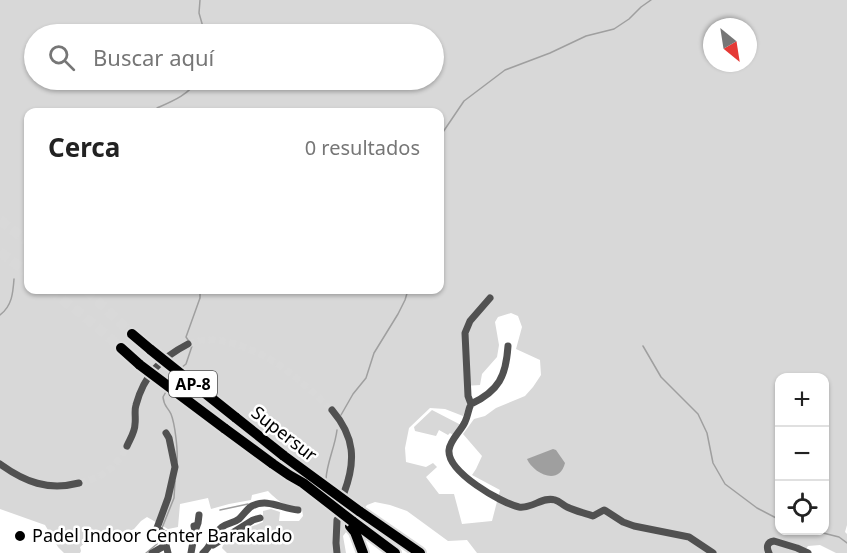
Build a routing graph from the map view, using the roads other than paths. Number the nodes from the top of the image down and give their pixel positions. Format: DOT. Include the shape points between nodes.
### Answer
graph roads {
  1 [pos="490,298"];
  2 [pos="132,334"];
  3 [pos="188,344"];
  4 [pos="508,346"];
  5 [pos="121,348"];
  6 [pos="471,405"];
  7 [pos="332,410"];
  8 [pos="166,433"];
  9 [pos="127,446"];
  10 [pos="0,464"];
  11 [pos="80,483"];
  12 [pos="344,493"];
  13 [pos="298,510"];
  14 [pos="198,515"];
  15 [pos="260,518"];
  16 [pos="337,520"];
  17 [pos="351,523"];
  18 [pos="166,545"];
  19 [pos="208,551"];
  20 [pos="152,553"];
  21 [pos="168,553"];
  22 [pos="190,553"];
  23 [pos="337,553"];
  24 [pos="363,553"];
  25 [pos="395,553"];
  26 [pos="420,553"];
  27 [pos="713,553"];
  28 [pos="768,553"];
  29 [pos="808,553"];
  1 -- 6 [label="street" via="465,333"];
  2 -- 26 [label="highway, Supersur / AP-8, bridge" via="284,456"];
  3 -- 9 [label="street" via="172,352 148,376 135,406 135,427"];
  4 -- 6 [label="street" via="505,372 499,382 484,399"];
  5 -- 17 [label="highway, Supersur / AP-8, bridge"];
  6 -- 27 [label="street" via="449,450 461,473 475,486 521,507 549,499 593,516 604,510 633,526 689,537"];
  7 -- 12 [label="street" via="351,447 351,471"];
  8 -- 18 [label="street" via="175,467 157,528 168,535"];
  10 -- 11 [label="street" via="44,485"];
  13 -- 19 [label="street" via="273,504 249,508 237,521 222,527"];
  14 -- 22 [label="street"];
  15 -- 19 [label="street"];
  16 -- 23 [label="street"];
  17 -- 24 [label="highway, AP-8"];
  17 -- 25 [label="highway, AP-8"];
  18 -- 20 [label="street"];
  18 -- 21 [label="street"];
  28 -- 29 [label="street" via="768,544 774,541"];
}
